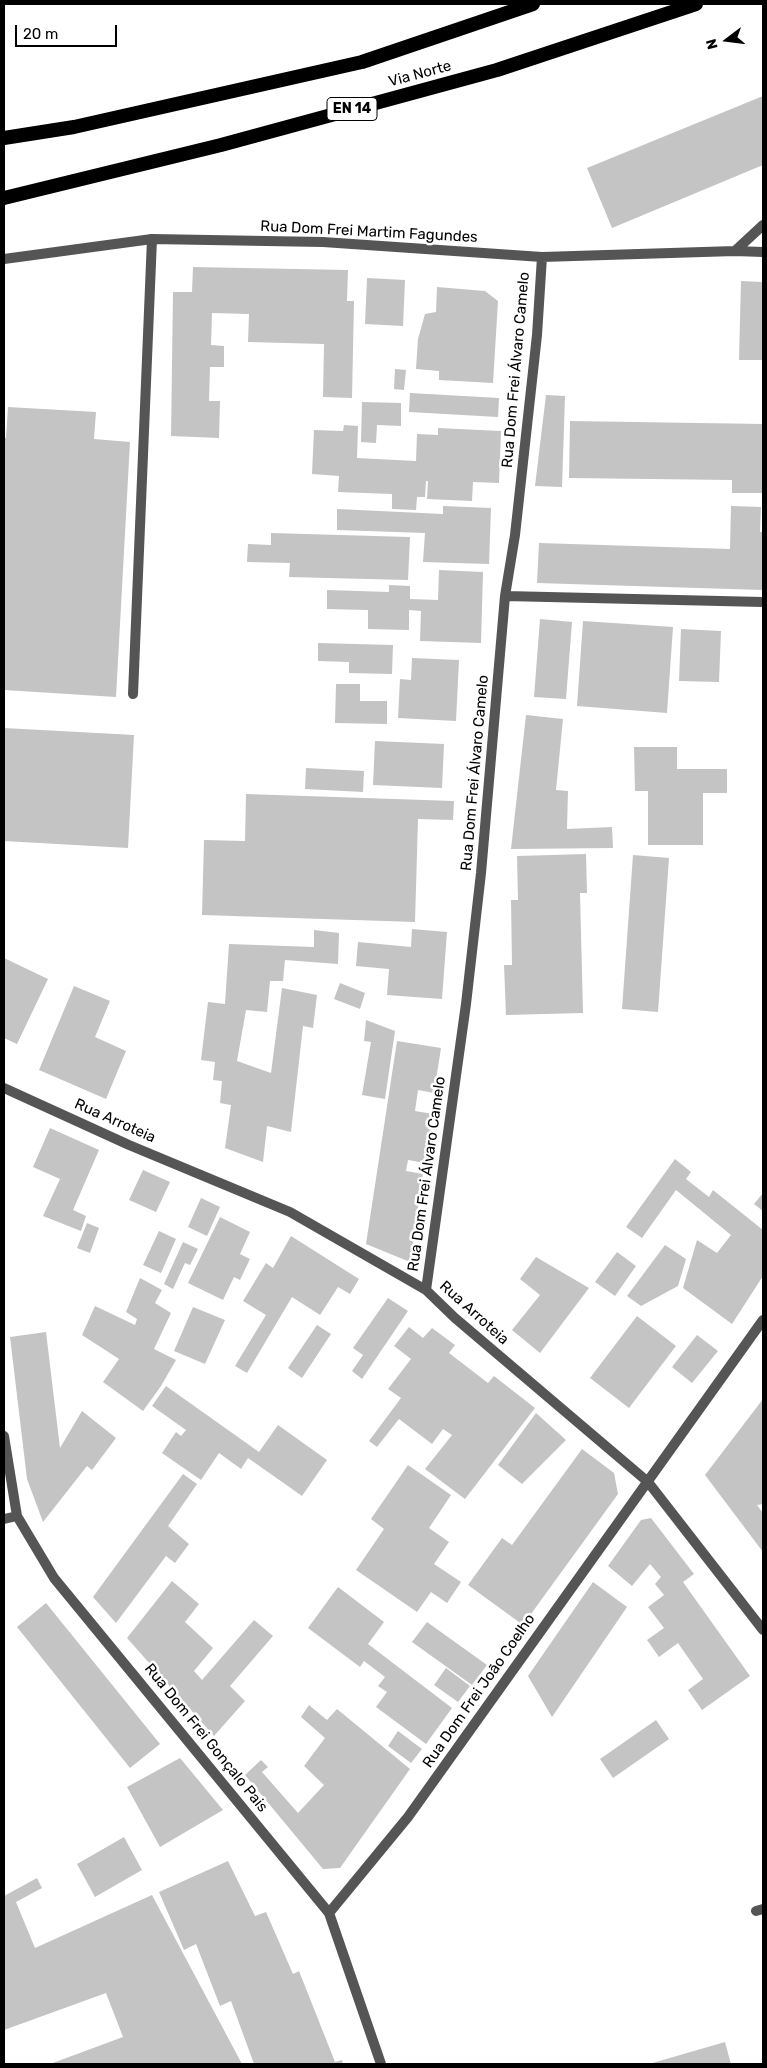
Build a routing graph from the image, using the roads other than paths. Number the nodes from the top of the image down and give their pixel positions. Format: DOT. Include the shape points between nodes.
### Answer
graph roads {
  1 [pos="533,4"];
  2 [pos="696,4"];
  3 [pos="4,138"];
  4 [pos="4,198"];
  5 [pos="763,225"];
  6 [pos="152,239"];
  7 [pos="735,251"];
  8 [pos="763,252"];
  9 [pos="542,257"];
  10 [pos="4,259"];
  11 [pos="506,596"];
  12 [pos="763,602"];
  13 [pos="133,694"];
  14 [pos="4,1088"];
  15 [pos="426,1290"];
  16 [pos="763,1320"];
  17 [pos="4,1436"];
  18 [pos="648,1482"];
  19 [pos="17,1516"];
  20 [pos="4,1519"];
  21 [pos="763,1630"];
  22 [pos="329,1913"];
  23 [pos="381,2064"];
  1 -- 3 [label="highway, Via Norte" via="362,62 74,127"];
  2 -- 4 [label="highway, Via Norte / EN 14" via="497,70 221,145"];
  5 -- 7 [label="street"];
  6 -- 9 [label="street, Rua Dom Frei Martim Fagundes" via="323,242"];
  6 -- 10 [label="street, Rua Dom Frei Martim Fagundes"];
  6 -- 13 [label="street"];
  7 -- 8 [label="street, Rua Dom Frei Martim Fagundes"];
  7 -- 9 [label="street, Rua Dom Frei Martim Fagundes"];
  9 -- 11 [label="street, Rua Dom Frei Álvaro Camelo" via="536,344"];
  11 -- 12 [label="street"];
  11 -- 15 [label="street, Rua Dom Frei Álvaro Camelo" via="467,995"];
  14 -- 15 [label="street, Rua Arroteia" via="129,1145 290,1212"];
  15 -- 18 [label="street, Rua Arroteia"];
  16 -- 18 [label="street, Rua Dom Frei João Coelho"];
  17 -- 19 [label="street, Rua Dom Frei Gonçalo Pais"];
  18 -- 21 [label="street, Rua Arroteia"];
  18 -- 22 [label="street, Rua Dom Frei João Coelho" via="408,1817"];
  19 -- 20 [label="street"];
  19 -- 22 [label="street, Rua Dom Frei Gonçalo Pais" via="54,1578"];
  22 -- 23 [label="street, Rua Dom Frei Gonçalo Pais"];
}
